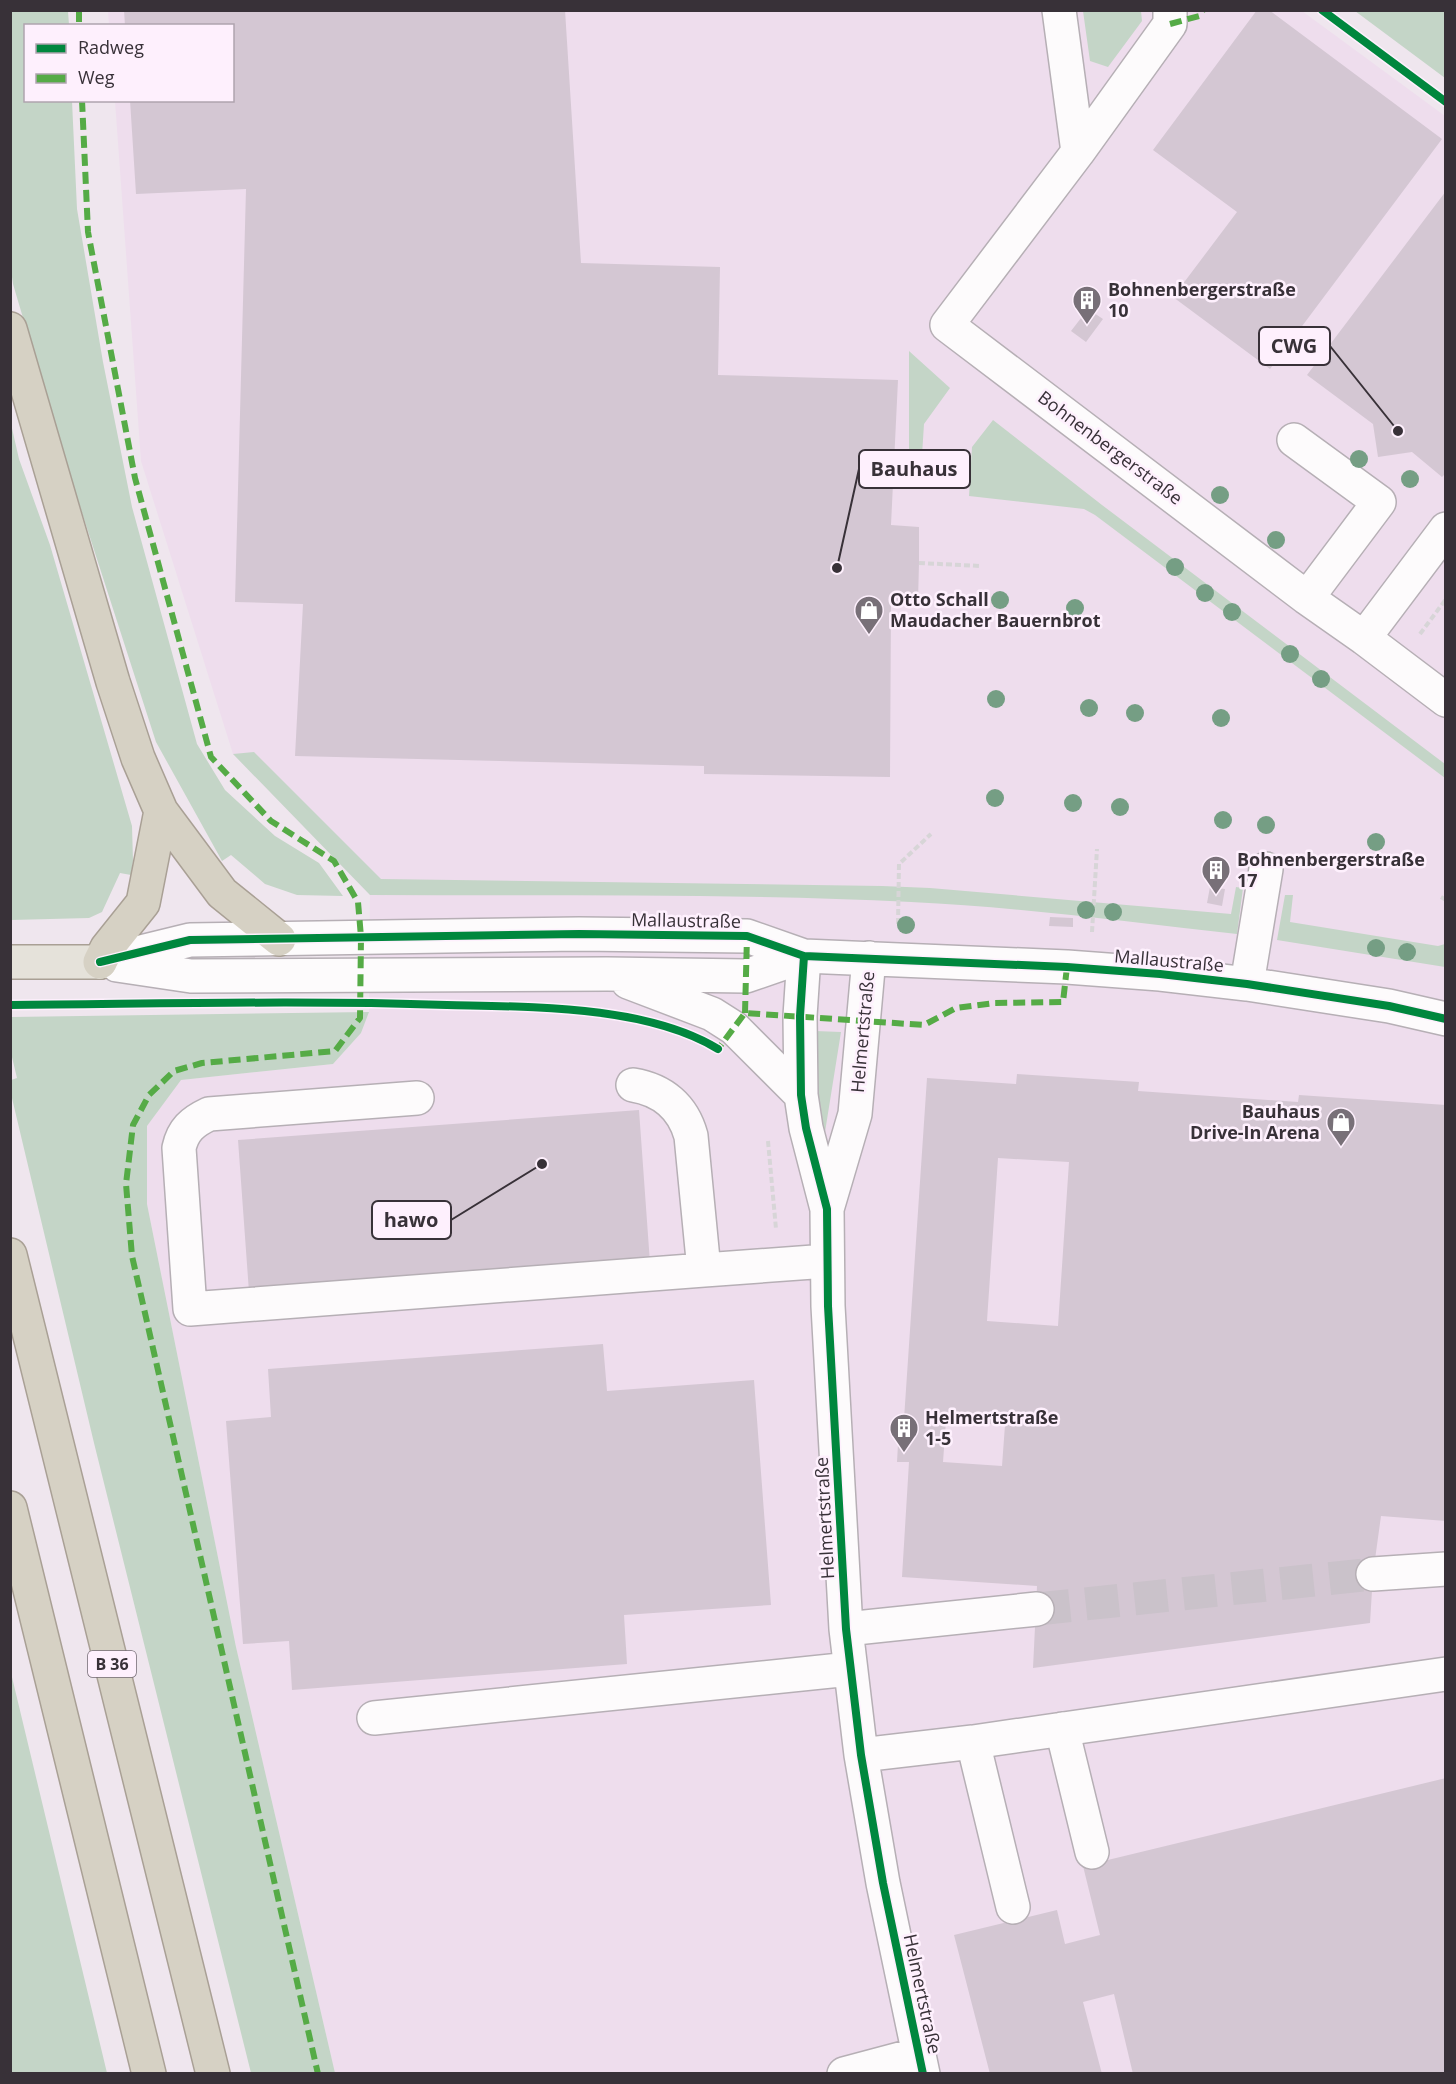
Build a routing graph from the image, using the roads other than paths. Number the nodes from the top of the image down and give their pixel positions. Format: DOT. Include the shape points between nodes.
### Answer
graph roads {
  1 [pos="1059,10"];
  2 [pos="1170,10"];
  3 [pos="1078,152"];
  4 [pos="10,328"];
  5 [pos="1294,440"];
  6 [pos="1446,529"];
  7 [pos="1307,598"];
  8 [pos="1364,638"];
  9 [pos="1446,700"];
  10 [pos="160,812"];
  11 [pos="1266,869"];
  12 [pos="279,939"];
  13 [pos="804,956"];
  14 [pos="884,959"];
  15 [pos="10,962"];
  16 [pos="100,962"];
  17 [pos="607,974"];
  18 [pos="1247,984"];
  19 [pos="1446,1019"];
  20 [pos="633,1085"];
  21 [pos="801,1095"];
  22 [pos="417,1098"];
  23 [pos="826,1209"];
  24 [pos="10,1255"];
  25 [pos="827,1261"];
  26 [pos="704,1270"];
  27 [pos="10,1508"];
  28 [pos="1446,1569"];
  29 [pos="1373,1574"];
  30 [pos="1037,1609"];
  31 [pos="846,1629"];
  32 [pos="850,1669"];
  33 [pos="1446,1674"];
  34 [pos="374,1718"];
  35 [pos="1062,1730"];
  36 [pos="973,1742"];
  37 [pos="861,1755"];
  38 [pos="1092,1852"];
  39 [pos="1013,1907"];
  40 [pos="921,2064"];
  41 [pos="149,2073"];
  42 [pos="213,2073"];
  43 [pos="844,2073"];
  1 -- 3 [label="street"];
  2 -- 3 [label="street, Bohnenbergerstraße" via="1170,24"];
  3 -- 7 [label="street, Bohnenbergerstraße" via="947,325"];
  4 -- 10 [label="highway" via="113,682"];
  5 -- 7 [label="street" via="1379,502"];
  6 -- 8 [label="street"];
  7 -- 8 [label="street, Bohnenbergerstraße"];
  8 -- 9 [label="street, Bohnenbergerstraße"];
  10 -- 12 [label="highway" via="222,893"];
  10 -- 16 [label="highway" via="143,903"];
  11 -- 18 [label="street"];
  12 -- 13 [label="street, Mallaustraße" via="579,934 747,936"];
  12 -- 16 [label="street, Mallaustraße" via="190,940"];
  13 -- 14 [label="street, Mallaustraße"];
  13 -- 17 [label="street, Mallaustraße" via="746,976"];
  13 -- 21 [label="street, Helmertstraße"];
  14 -- 18 [label="street, Mallaustraße" via="1067,967"];
  14 -- 23 [label="street, Helmertstraße" via="855,1114"];
  15 -- 16 [label="main road, Mallaustraße"];
  16 -- 17 [label="street, Mallaustraße" via="191,976"];
  17 -- 21 [label="street" via="712,1014 734,1028"];
  18 -- 19 [label="street, Mallaustraße"];
  20 -- 26 [label="street" via="670,1100 687,1122"];
  21 -- 23 [label="street, Helmertstraße"];
  22 -- 26 [label="street" via="209,1114 188,1127 179,1148 190,1309"];
  23 -- 25 [label="street, Helmertstraße"];
  24 -- 42 [label="highway, B 36"];
  25 -- 26 [label="street"];
  25 -- 31 [label="street, Helmertstraße"];
  27 -- 41 [label="highway"];
  28 -- 29 [label="street"];
  30 -- 31 [label="street"];
  31 -- 32 [label="street, Helmertstraße"];
  32 -- 34 [label="street"];
  32 -- 37 [label="street, Helmertstraße"];
  33 -- 35 [label="street"];
  35 -- 36 [label="street"];
  35 -- 38 [label="street"];
  36 -- 37 [label="street"];
  36 -- 39 [label="street"];
  37 -- 40 [label="street, Helmertstraße"];
  40 -- 43 [label="street"];
}
